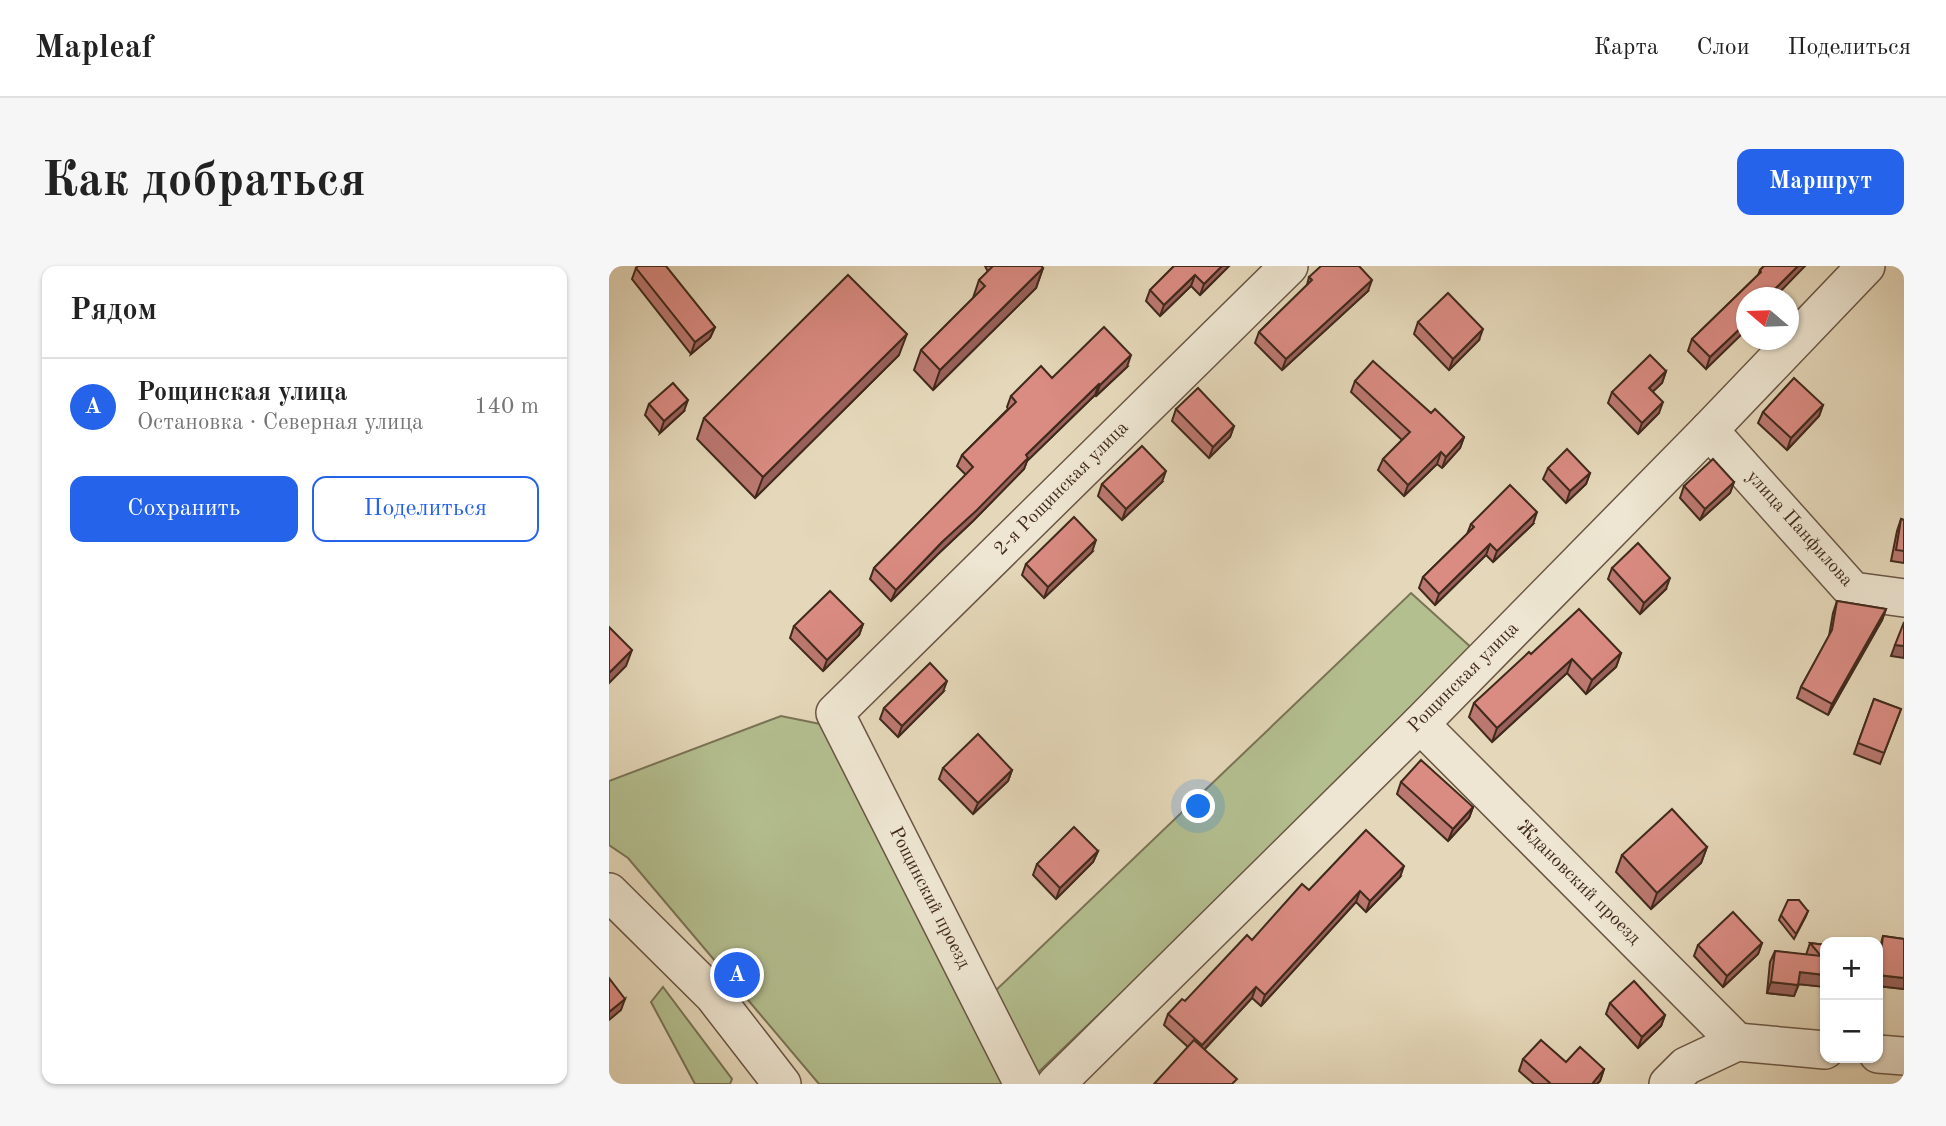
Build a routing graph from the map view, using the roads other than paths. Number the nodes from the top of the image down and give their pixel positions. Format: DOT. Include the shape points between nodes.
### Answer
graph roads {
  1 [pos="1289,266"];
  2 [pos="1866,266"];
  3 [pos="1709,429"];
  4 [pos="1904,598"];
  5 [pos="835,713"];
  6 [pos="1420,724"];
  7 [pos="609,892"];
  8 [pos="1737,1042"];
  9 [pos="1820,1050"];
  10 [pos="1883,1054"];
  11 [pos="1904,1056"];
  12 [pos="782,1084"];
  13 [pos="1023,1084"];
  14 [pos="1056,1084"];
  15 [pos="1668,1084"];
  1 -- 5 [label="street, 2-я Рощинская улица"];
  2 -- 3 [label="street, Рощинская улица"];
  3 -- 4 [label="street, улица Панфилова" via="1853,591"];
  3 -- 6 [label="street, Рощинская улица"];
  5 -- 13 [label="street, Рощинский проезд"];
  6 -- 8 [label="street, Ждановский проезд"];
  6 -- 14 [label="street, Рощинская улица"];
  7 -- 12 [label="street" via="713,995"];
  8 -- 9 [label="street"];
  8 -- 15 [label="street" via="1686,1066"];
  10 -- 11 [label="street"];
}
